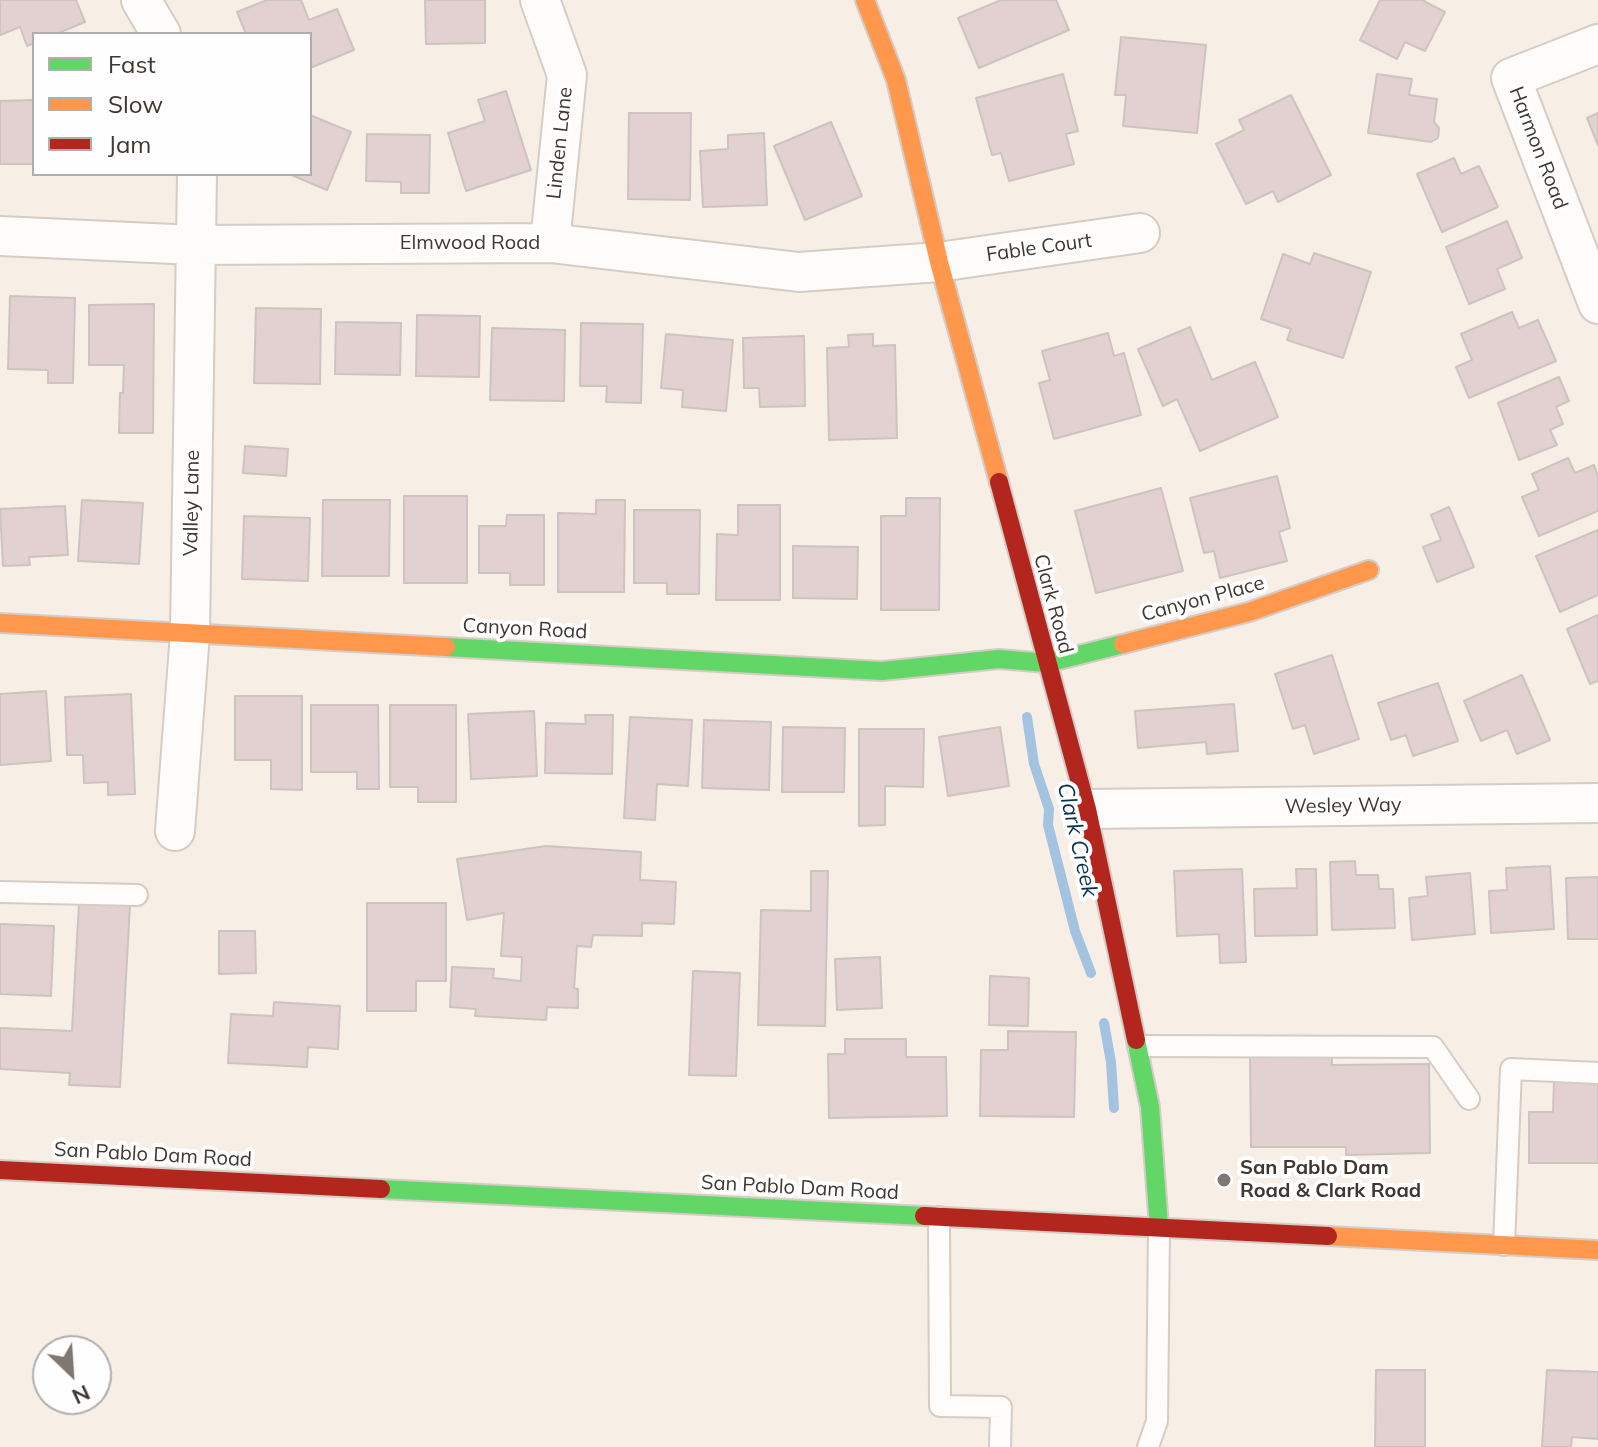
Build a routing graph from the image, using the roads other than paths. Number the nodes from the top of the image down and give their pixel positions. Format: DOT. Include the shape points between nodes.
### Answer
graph roads {
  1 [pos="141,0"];
  2 [pos="540,0"];
  3 [pos="865,0"];
  4 [pos="160,32"];
  5 [pos="1598,44"];
  6 [pos="197,176"];
  7 [pos="1140,233"];
  8 [pos="0,236"];
  9 [pos="550,243"];
  10 [pos="195,245"];
  11 [pos="939,262"];
  12 [pos="1598,304"];
  13 [pos="1369,570"];
  14 [pos="0,623"];
  15 [pos="190,633"];
  16 [pos="1047,663"];
  17 [pos="1598,803"];
  18 [pos="1087,809"];
  19 [pos="175,831"];
  20 [pos="0,892"];
  21 [pos="137,895"];
  22 [pos="1138,1046"];
  23 [pos="1598,1073"];
  24 [pos="1469,1099"];
  25 [pos="0,1170"];
  26 [pos="939,1217"];
  27 [pos="1159,1227"];
  28 [pos="1504,1245"];
  29 [pos="1598,1250"];
  30 [pos="1000,1447"];
  31 [pos="1148,1447"];
  1 -- 4 [label="street"];
  2 -- 9 [label="street, Linden Lane" via="567,75"];
  3 -- 11 [label="street, Clark Road" via="896,80"];
  5 -- 12 [label="street, Harmon Road" via="1511,78"];
  6 -- 10 [label="street, Valley Lane"];
  7 -- 11 [label="street, Fable Court"];
  8 -- 10 [label="street, Elmwood Road"];
  9 -- 10 [label="street, Elmwood Road"];
  9 -- 11 [label="street, Elmwood Road" via="799,272"];
  10 -- 15 [label="street, Valley Lane"];
  11 -- 16 [label="street, Clark Road"];
  13 -- 16 [label="street, Canyon Place" via="1249,612"];
  14 -- 15 [label="street, Canyon Road"];
  15 -- 16 [label="street, Canyon Road" via="882,671 999,659"];
  15 -- 19 [label="street, Valley Lane"];
  16 -- 18 [label="street, Clark Road"];
  17 -- 18 [label="street, Wesley Way"];
  18 -- 22 [label="street, Clark Road"];
  20 -- 21 [label="lane"];
  22 -- 24 [label="lane" via="1433,1047"];
  22 -- 27 [label="street, Clark Road" via="1150,1107"];
  23 -- 28 [label="lane" via="1511,1069"];
  25 -- 26 [label="street, San Pablo Dam Road"];
  26 -- 27 [label="street, San Pablo Dam Road"];
  26 -- 30 [label="lane" via="940,1406 1001,1407"];
  27 -- 28 [label="street, San Pablo Dam Road"];
  27 -- 31 [label="lane" via="1157,1421"];
  28 -- 29 [label="street, San Pablo Dam Road"];
}
